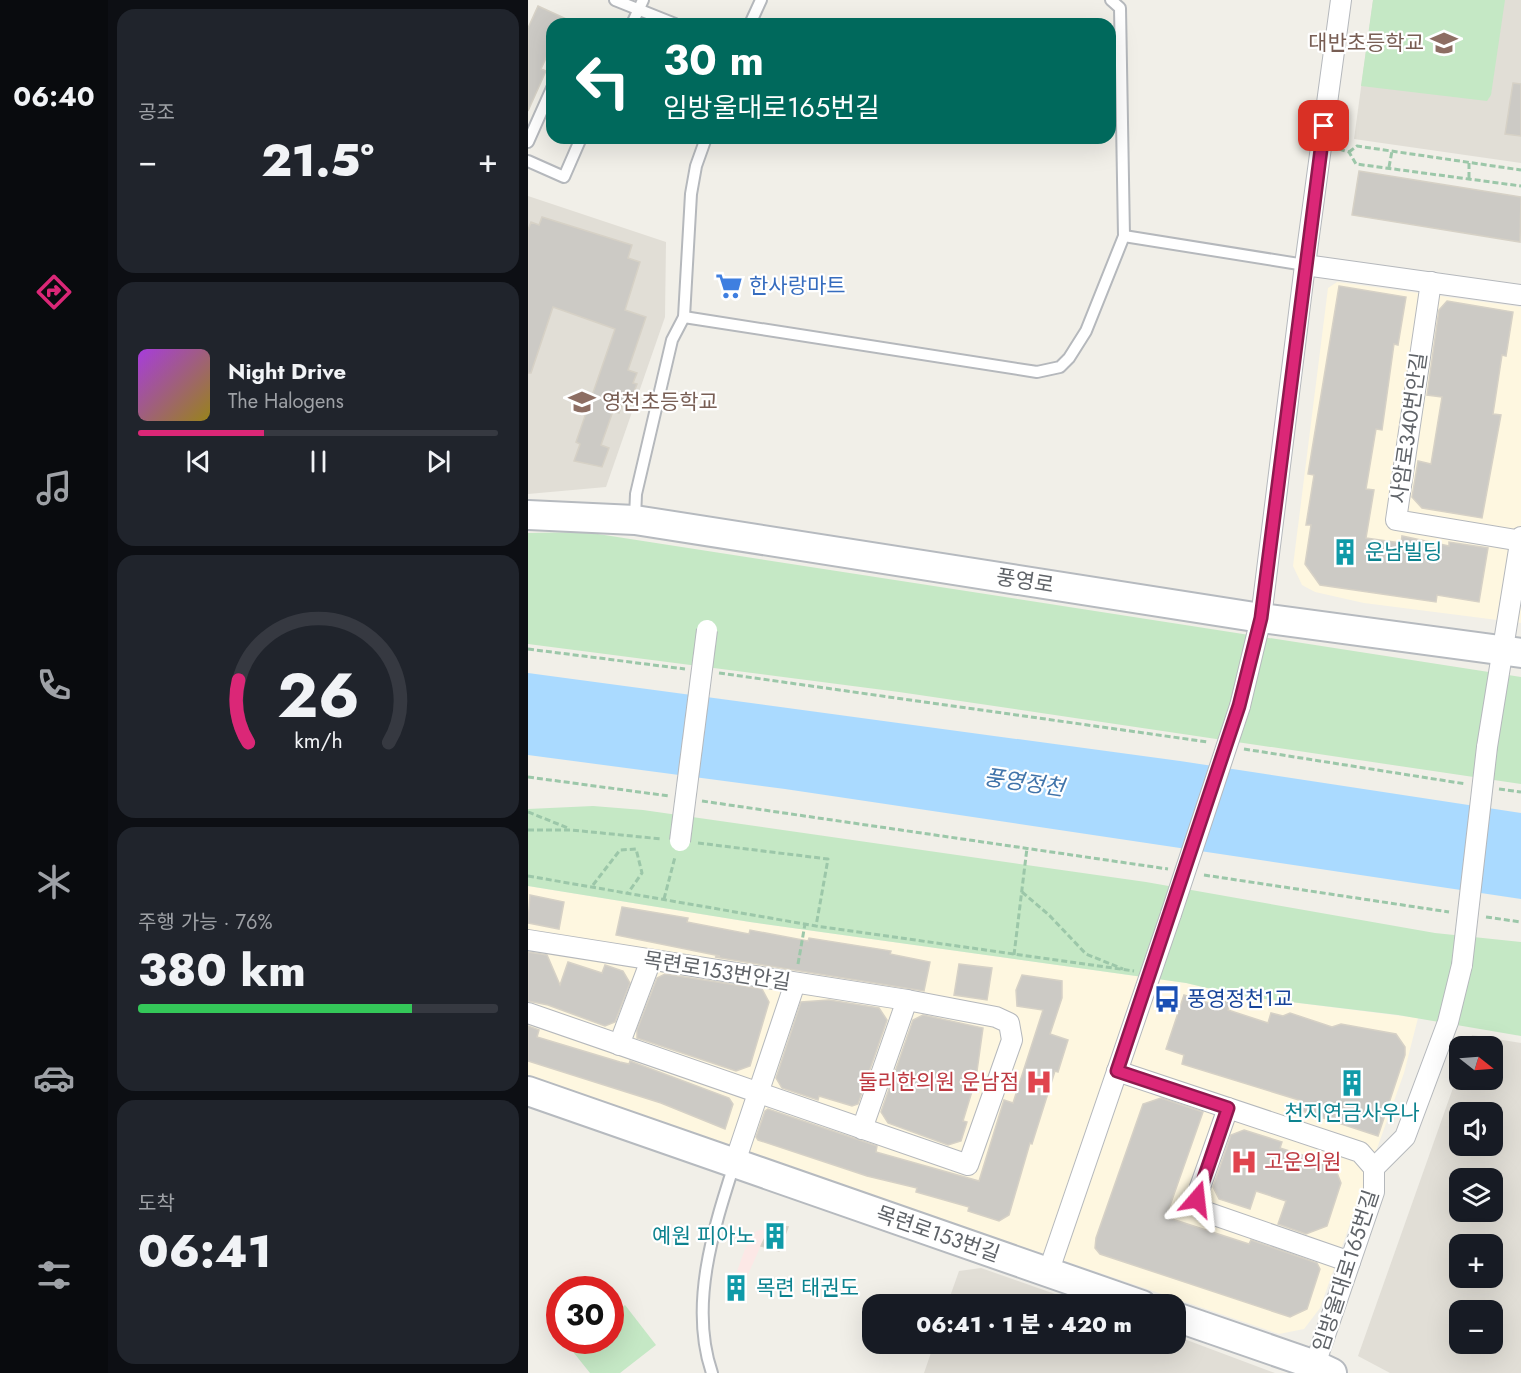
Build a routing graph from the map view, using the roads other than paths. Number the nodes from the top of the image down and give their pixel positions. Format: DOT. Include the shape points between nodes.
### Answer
graph roads {
  1 [pos="615,0"];
  2 [pos="762,0"];
  3 [pos="1111,0"];
  4 [pos="1341,0"];
  5 [pos="640,5"];
  6 [pos="664,18"];
  7 [pos="753,18"];
  8 [pos="546,102"];
  9 [pos="528,142"];
  10 [pos="578,144"];
  11 [pos="704,144"];
  12 [pos="528,161"];
  13 [pos="1124,236"];
  14 [pos="1305,265"];
  15 [pos="1431,282"];
  16 [pos="1521,295"];
  17 [pos="684,317"];
  18 [pos="528,515"];
  19 [pos="635,520"];
  20 [pos="1521,540"];
  21 [pos="1261,618"];
  22 [pos="707,630"];
  23 [pos="1512,652"];
  24 [pos="680,841"];
  25 [pos="528,940"];
  26 [pos="651,960"];
  27 [pos="795,983"];
  28 [pos="907,1000"];
  29 [pos="528,1013"];
  30 [pos="619,1045"];
  31 [pos="1117,1071"];
  32 [pos="528,1091"];
  33 [pos="759,1094"];
  34 [pos="1228,1108"];
  35 [pos="862,1128"];
  36 [pos="735,1162"];
  37 [pos="1374,1168"];
  38 [pos="1350,1262"];
  39 [pos="1048,1273"];
  40 [pos="1110,1294"];
  41 [pos="1186,1321"];
  42 [pos="1320,1370"];
  43 [pos="712,1373"];
  1 -- 5 [label="lane"];
  2 -- 7 [label="lane"];
  3 -- 13 [label="lane" via="1120,8"];
  4 -- 14 [label="street"];
  5 -- 6 [label="lane"];
  8 -- 9 [label="lane"];
  10 -- 12 [label="lane" via="564,177"];
  11 -- 17 [label="lane" via="691,194"];
  13 -- 14 [label="lane"];
  13 -- 17 [label="lane" via="1086,331 1069,358 1045,372"];
  14 -- 15 [label="street"];
  14 -- 21 [label="street"];
  15 -- 16 [label="street"];
  15 -- 20 [label="street, 사암로340번안길" via="1396,520"];
  17 -- 19 [label="lane" via="672,340 636,494"];
  18 -- 19 [label="main road, 풍영로"];
  19 -- 21 [label="main road, 풍영로"];
  20 -- 23 [label="street, 임방울대로165번길"];
  21 -- 23 [label="main road, 풍영로"];
  21 -- 31 [label="street, bridge" via="1239,706"];
  22 -- 24 [label="street, bridge"];
  23 -- 37 [label="street, 임방울대로165번길, bridge" via="1486,747 1462,965 1449,1022 1406,1137"];
  25 -- 26 [label="street, 목련로153번안길"];
  26 -- 27 [label="street, 목련로153번안길"];
  26 -- 30 [label="street"];
  27 -- 28 [label="street, 목련로153번안길"];
  27 -- 33 [label="street"];
  28 -- 35 [label="street"];
  28 -- 35 [label="street, 목련로153번안길" via="996,1017 1009,1023 1012,1040 968,1165"];
  29 -- 30 [label="street"];
  30 -- 33 [label="street"];
  31 -- 34 [label="street, 임방울대로165번길"];
  31 -- 39 [label="street"];
  32 -- 36 [label="main road, 목련로153번길"];
  33 -- 35 [label="street"];
  33 -- 36 [label="street"];
  34 -- 37 [label="street, 임방울대로165번길" via="1360,1152"];
  34 -- 38 [label="street" via="1199,1190 1197,1199 1203,1211"];
  36 -- 39 [label="main road, 목련로153번길"];
  36 -- 43 [label="lane" via="709,1250 703,1342"];
  37 -- 38 [label="street, 임방울대로165번길" via="1374,1192"];
  38 -- 42 [label="street, 임방울대로165번길"];
  39 -- 40 [label="main road, 목련로153번길"];
  41 -- 42 [label="main road"];
}
